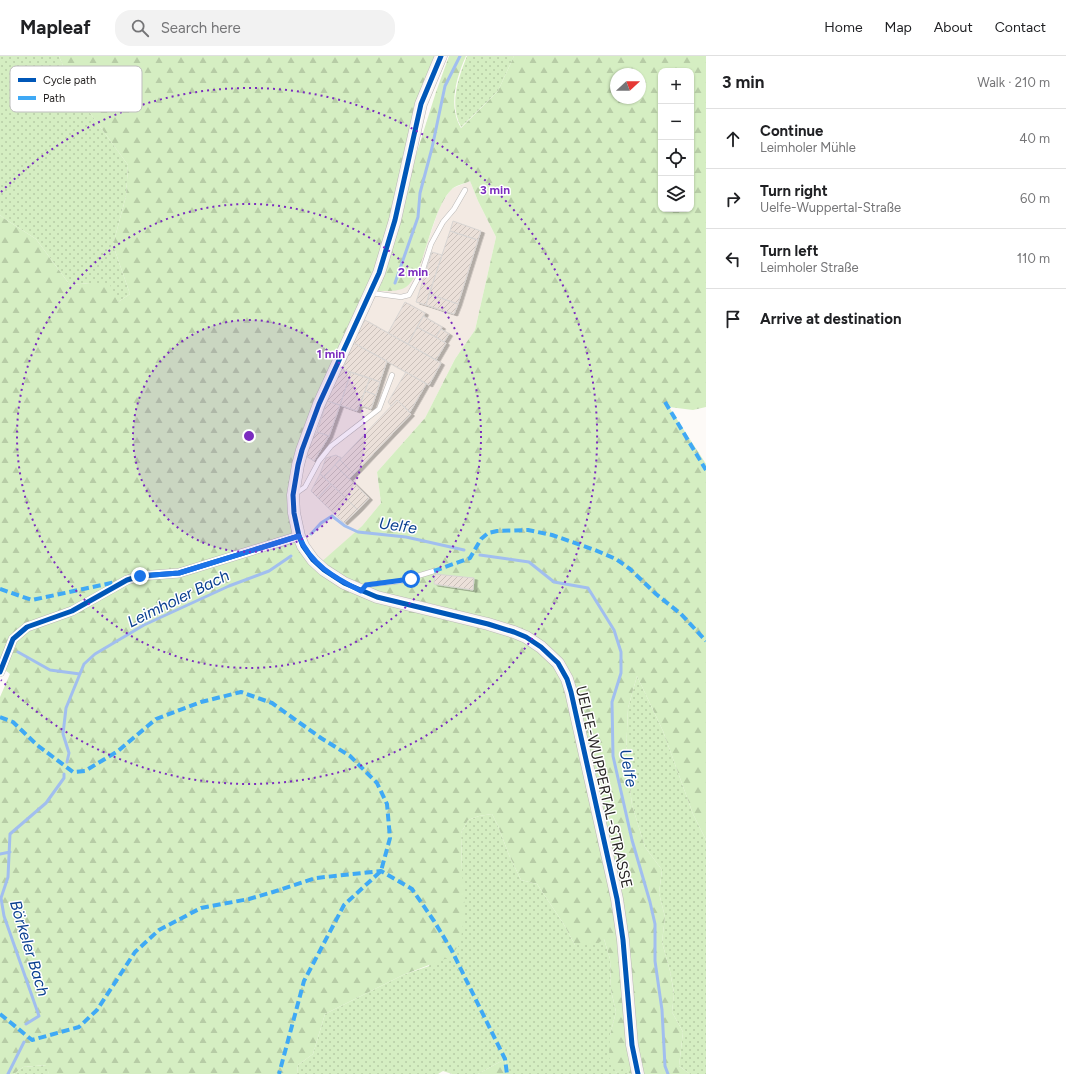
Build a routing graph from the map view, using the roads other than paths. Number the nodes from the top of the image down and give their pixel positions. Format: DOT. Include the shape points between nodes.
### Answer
graph roads {
  1 [pos="441,56"];
  2 [pos="465,190"];
  3 [pos="371,293"];
  4 [pos="392,375"];
  5 [pos="293,495"];
  6 [pos="299,536"];
  7 [pos="434,571"];
  8 [pos="361,591"];
  9 [pos="0,672"];
  10 [pos="638,1074"];
  1 -- 3 [label="main road, UELFE-WUPPERTAL-STRASSE" via="421,104 395,220"];
  2 -- 3 [label="lane" via="431,244 423,269 409,295 401,297"];
  3 -- 5 [label="main road, UELFE-WUPPERTAL-STRASSE" via="319,404 302,450"];
  4 -- 5 [label="lane" via="379,408 331,446 305,487"];
  5 -- 6 [label="main road, UELFE-WUPPERTAL-STRASSE"];
  6 -- 8 [label="main road, UELFE-WUPPERTAL-STRASSE" via="308,553 324,570"];
  6 -- 9 [label="street" via="179,573 140,576 127,580 72,611 27,627 13,639"];
  7 -- 8 [label="lane" via="401,582 366,585"];
  8 -- 10 [label="main road, UELFE-WUPPERTAL-STRASSE" via="514,632 541,647 562,671 571,692 617,899 632,1044"];
}
